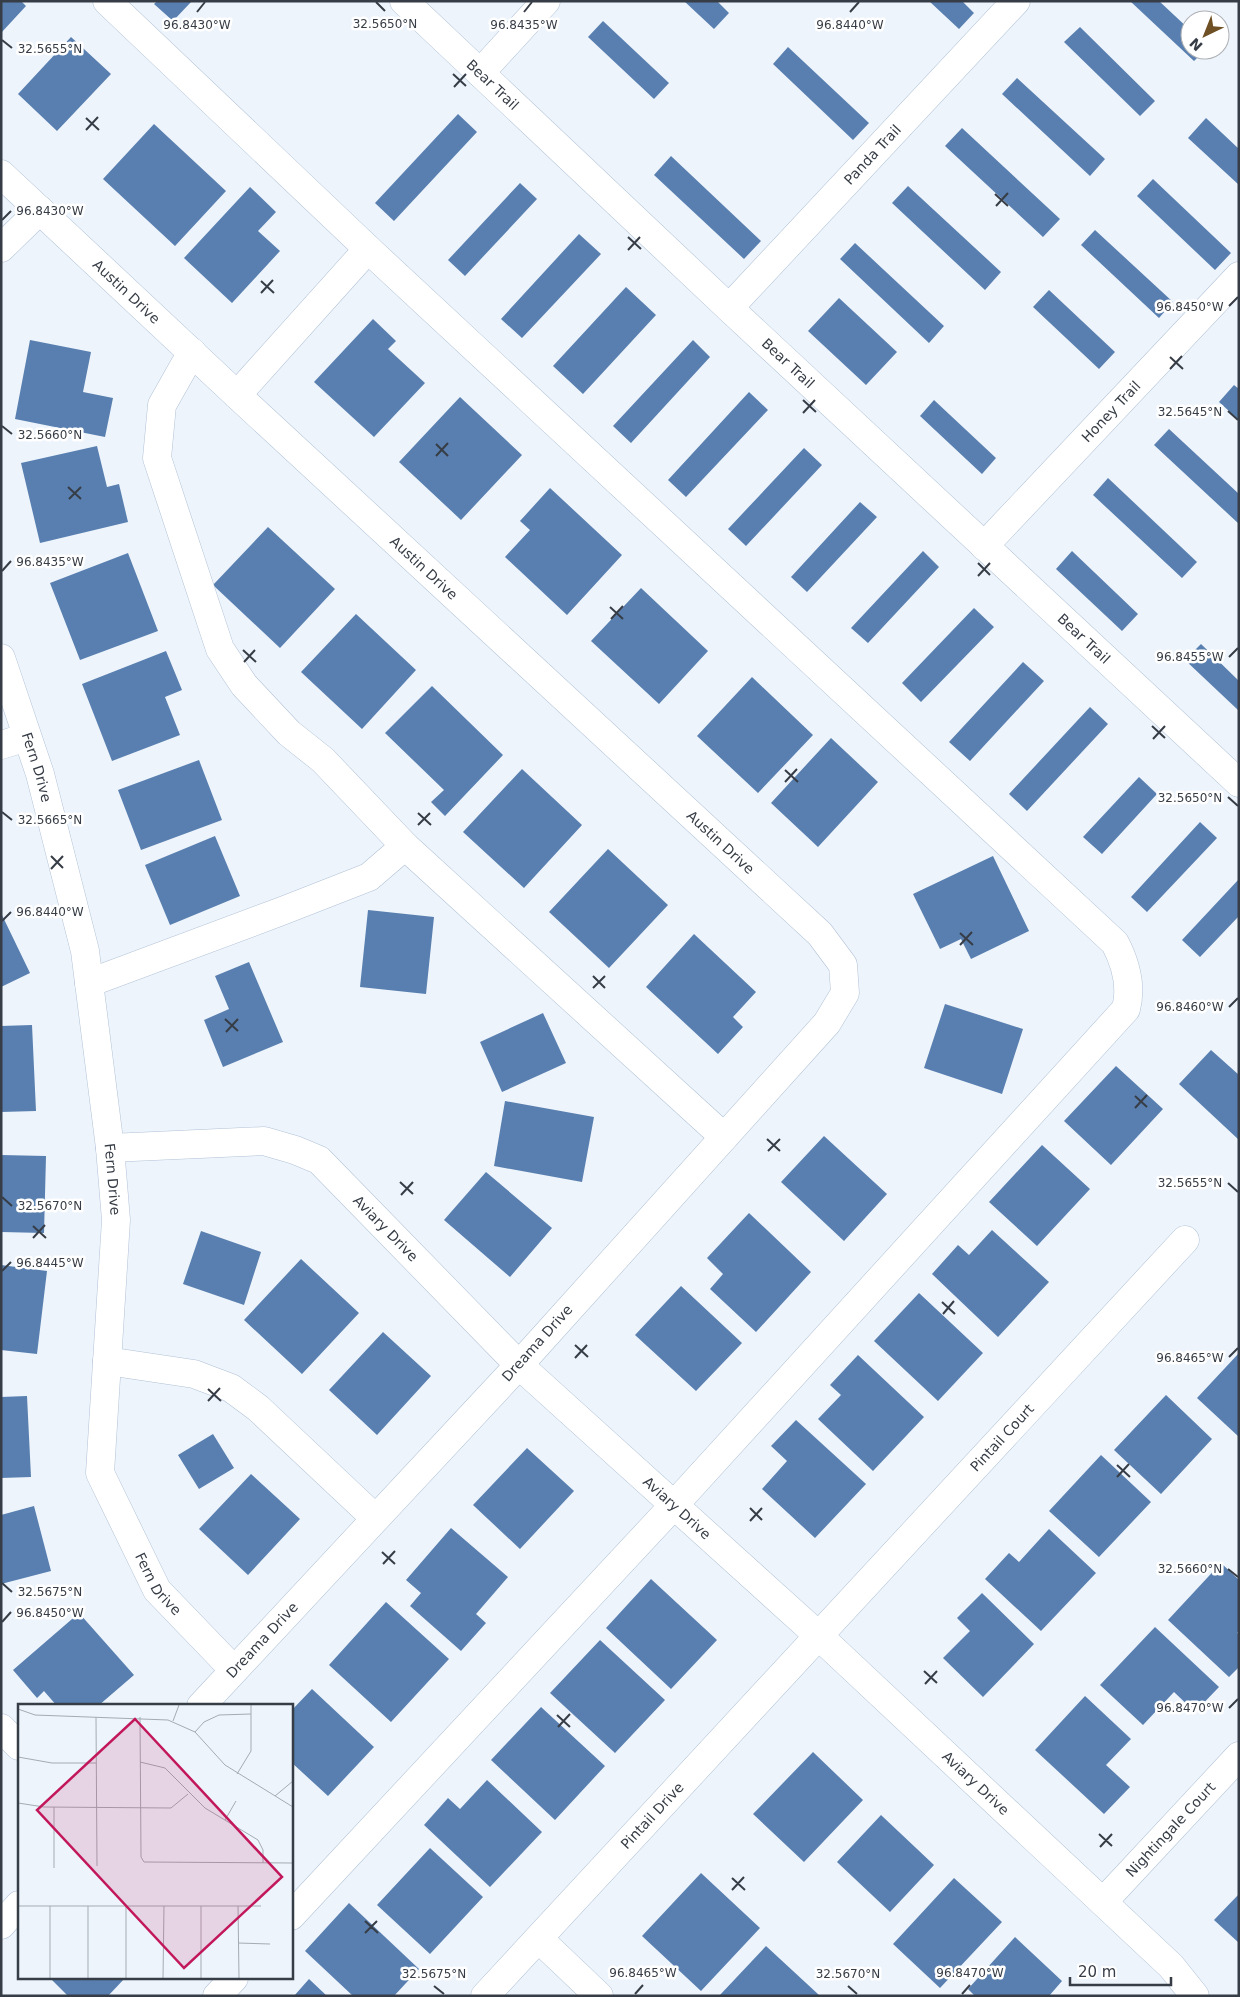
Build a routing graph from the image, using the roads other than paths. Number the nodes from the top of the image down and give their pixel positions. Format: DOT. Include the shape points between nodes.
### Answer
graph roads {
  1 [pos="107,1"];
  2 [pos="404,1"];
  3 [pos="546,1"];
  4 [pos="1016,1"];
  5 [pos="480,73"];
  6 [pos="1,174"];
  7 [pos="40,210"];
  8 [pos="1,248"];
  9 [pos="368,250"];
  10 [pos="1239,276"];
  11 [pos="729,308"];
  12 [pos="192,352"];
  13 [pos="237,395"];
  14 [pos="984,546"];
  15 [pos="1,658"];
  16 [pos="27,737"];
  17 [pos="1,745"];
  18 [pos="1239,783"];
  19 [pos="405,846"];
  20 [pos="843,965"];
  21 [pos="89,983"];
  22 [pos="724,1137"];
  23 [pos="110,1148"];
  24 [pos="1186,1240"];
  25 [pos="107,1361"];
  26 [pos="519,1365"];
  27 [pos="674,1505"];
  28 [pos="376,1518"];
  29 [pos="820,1637"];
  30 [pos="234,1670"];
  31 [pos="203,1704"];
  32 [pos="1,1728"];
  33 [pos="18,1745"];
  34 [pos="1239,1756"];
  35 [pos="1103,1902"];
  36 [pos="18,1906"];
  37 [pos="292,1915"];
  38 [pos="1,1925"];
  39 [pos="539,1939"];
  40 [pos="232,1980"];
  41 [pos="217,1996"];
  42 [pos="486,1996"];
  43 [pos="599,1996"];
  44 [pos="1196,1996"];
  1 -- 9 [label="street"];
  2 -- 5 [label="street, Bear Trail"];
  3 -- 5 [label="street"];
  4 -- 11 [label="street, Panda Trail"];
  5 -- 11 [label="street, Bear Trail"];
  6 -- 7 [label="street, Austin Drive"];
  7 -- 8 [label="street"];
  7 -- 12 [label="street, Austin Drive"];
  9 -- 13 [label="street"];
  9 -- 27 [label="street" via="1115,943 1123,958 1129,995 1126,1008"];
  10 -- 14 [label="street, Honey Trail"];
  11 -- 14 [label="street, Bear Trail"];
  12 -- 13 [label="street, Austin Drive"];
  12 -- 19 [label="street" via="162,405 157,458 220,649 244,684 289,733 323,760"];
  13 -- 20 [label="street, Austin Drive" via="820,934"];
  14 -- 18 [label="street, Bear Trail"];
  15 -- 16 [label="street, Fern Drive"];
  16 -- 17 [label="street"];
  16 -- 21 [label="street, Fern Drive" via="40,774 80,932"];
  19 -- 21 [label="street" via="369,877"];
  19 -- 22 [label="street"];
  20 -- 22 [label="street, Dreama Drive" via="845,993 827,1023"];
  21 -- 23 [label="street, Fern Drive"];
  22 -- 26 [label="street, Dreama Drive"];
  23 -- 25 [label="street, Fern Drive" via="116,1220"];
  23 -- 26 [label="street, Aviary Drive" via="264,1141 319,1160"];
  24 -- 29 [label="street, Pintail Court"];
  25 -- 28 [label="street" via="194,1374 231,1388 258,1408"];
  25 -- 30 [label="street, Fern Drive" via="100,1473 157,1590"];
  26 -- 27 [label="street, Aviary Drive"];
  26 -- 28 [label="street, Dreama Drive"];
  27 -- 29 [label="street, Aviary Drive"];
  27 -- 37 [label="street"];
  28 -- 30 [label="street, Dreama Drive"];
  29 -- 35 [label="street, Aviary Drive"];
  29 -- 39 [label="street, Pintail Drive"];
  30 -- 31 [label="street, Dreama Drive"];
  32 -- 33 [label="street"];
  34 -- 35 [label="street, Nightingale Court"];
  35 -- 44 [label="street, Aviary Drive" via="1171,1966"];
  36 -- 38 [label="street"];
  39 -- 42 [label="street, Pintail Drive"];
  39 -- 43 [label="street"];
  40 -- 41 [label="street"];
}
